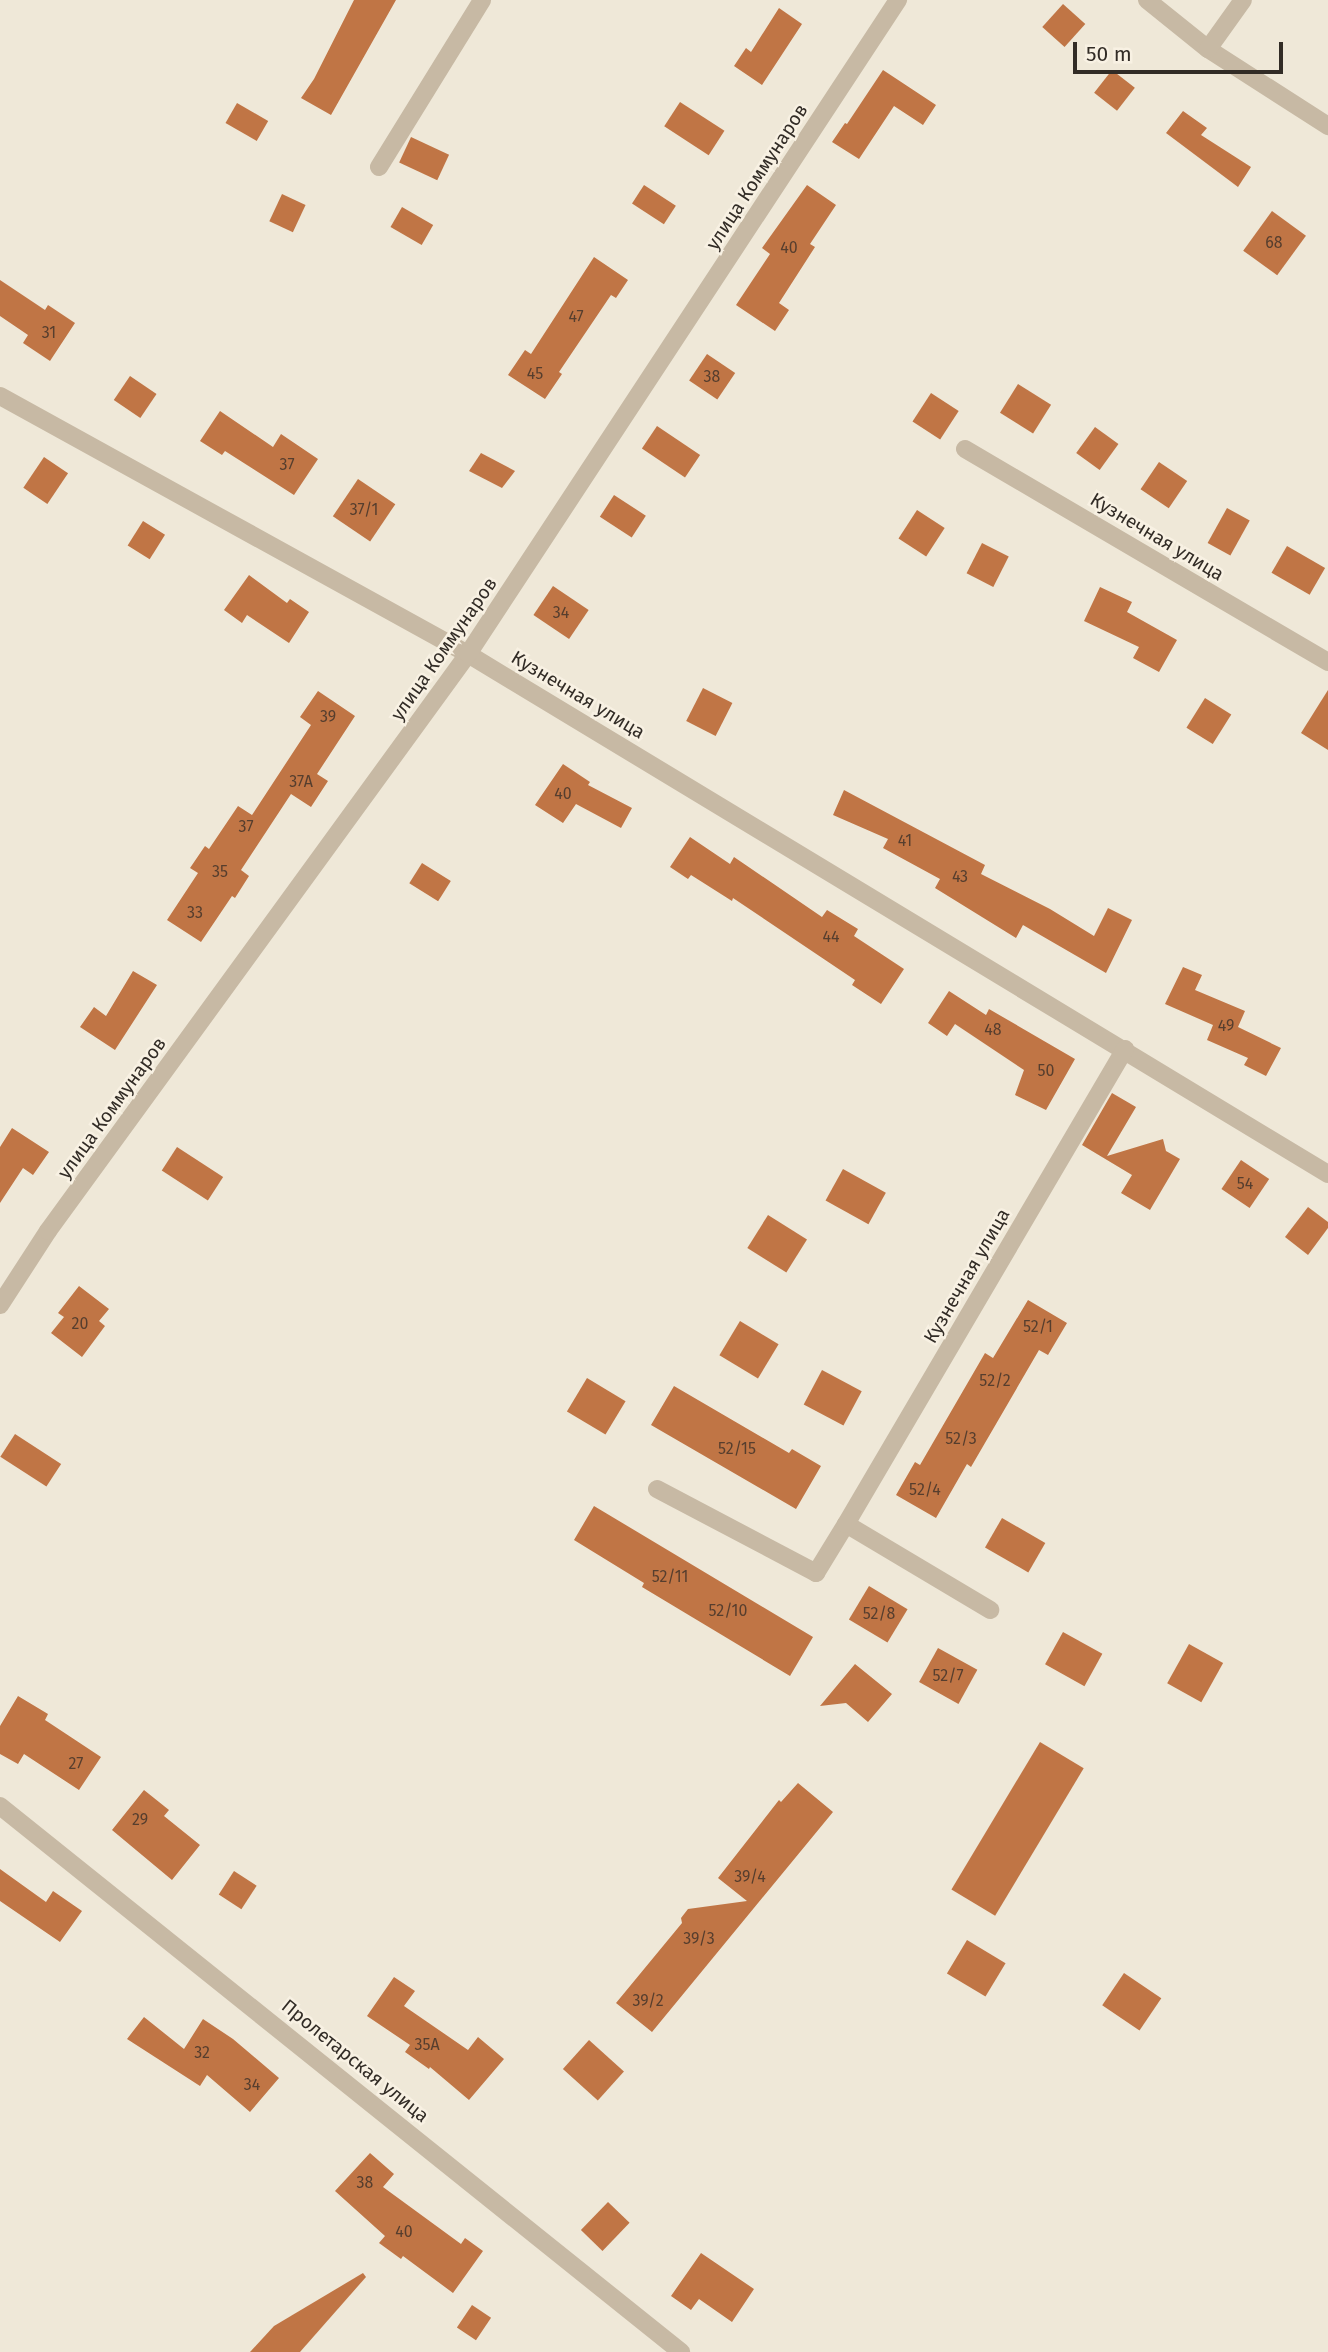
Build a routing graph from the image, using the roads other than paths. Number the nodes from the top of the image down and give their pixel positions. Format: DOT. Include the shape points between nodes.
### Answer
graph roads {
  1 [pos="482,0"];
  2 [pos="898,0"];
  3 [pos="1147,0"];
  4 [pos="1244,0"];
  5 [pos="1208,49"];
  6 [pos="1328,126"];
  7 [pos="380,167"];
  8 [pos="0,396"];
  9 [pos="965,449"];
  10 [pos="468,654"];
  11 [pos="1328,662"];
  12 [pos="1125,1049"];
  13 [pos="1328,1174"];
  14 [pos="0,1305"];
  15 [pos="657,1489"];
  16 [pos="846,1524"];
  17 [pos="990,1610"];
  18 [pos="0,1806"];
  19 [pos="681,2352"];
  1 -- 7 [label="street"];
  2 -- 10 [label="street, улица Коммунаров"];
  3 -- 5 [label="street"];
  4 -- 5 [label="street"];
  5 -- 6 [label="street"];
  8 -- 10 [label="street, Кузнечная улица"];
  9 -- 11 [label="street, Кузнечная улица"];
  10 -- 12 [label="street, Кузнечная улица"];
  10 -- 14 [label="street, улица Коммунаров" via="48,1231"];
  12 -- 13 [label="street, Кузнечная улица"];
  12 -- 16 [label="street, Кузнечная улица"];
  15 -- 16 [label="street, Кузнечная улица" via="816,1573"];
  16 -- 17 [label="street"];
  18 -- 19 [label="street, Пролетарская улица"];
}
